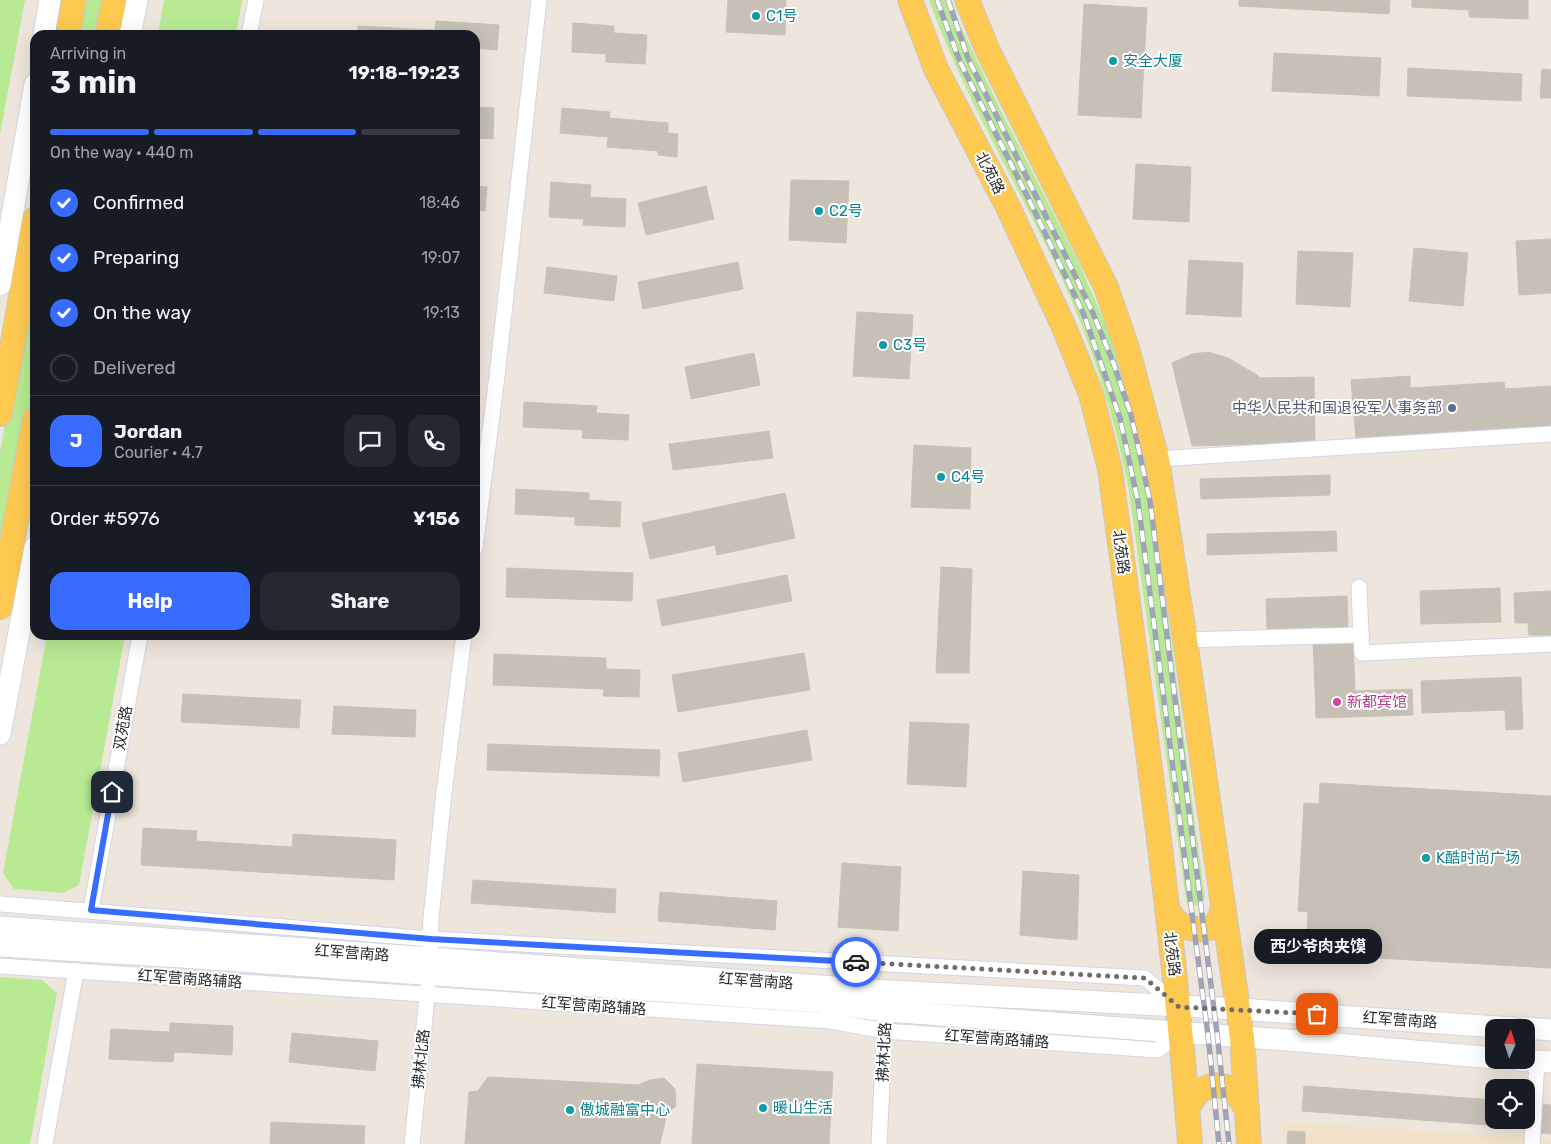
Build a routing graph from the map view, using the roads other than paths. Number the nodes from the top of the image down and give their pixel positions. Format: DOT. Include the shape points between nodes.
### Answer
graph roads {
  1 [pos="50,0"];
  2 [pos="74,0"];
  3 [pos="114,0"];
  4 [pos="137,0"];
  5 [pos="256,0"];
  6 [pos="539,0"];
  7 [pos="910,0"];
  8 [pos="967,0"];
  9 [pos="45,30"];
  10 [pos="69,30"];
  11 [pos="108,30"];
  12 [pos="131,30"];
  13 [pos="250,30"];
  14 [pos="30,108"];
  15 [pos="4,232"];
  16 [pos="30,247"];
  17 [pos="0,285"];
  18 [pos="0,414"];
  19 [pos="1551,434"];
  20 [pos="30,446"];
  21 [pos="1157,459"];
  22 [pos="480,509"];
  23 [pos="30,573"];
  24 [pos="1359,587"];
  25 [pos="0,607"];
  26 [pos="1361,634"];
  27 [pos="139,640"];
  28 [pos="463,640"];
  29 [pos="1185,640"];
  30 [pos="1551,644"];
  31 [pos="0,734"];
  32 [pos="0,904"];
  33 [pos="1223,907"];
  34 [pos="1167,909"];
  35 [pos="91,910"];
  36 [pos="0,927"];
  37 [pos="0,946"];
  38 [pos="906,965"];
  39 [pos="0,966"];
  40 [pos="429,967"];
  41 [pos="76,972"];
  42 [pos="890,990"];
  43 [pos="1120,1004"];
  44 [pos="1179,1007"];
  45 [pos="1238,1009"];
  46 [pos="1300,1013"];
  47 [pos="885,1021"];
  48 [pos="1485,1026"];
  49 [pos="1119,1028"];
  50 [pos="1535,1029"];
  51 [pos="1551,1030"];
  52 [pos="1182,1032"];
  53 [pos="1242,1037"];
  54 [pos="1301,1041"];
  55 [pos="1485,1057"];
  56 [pos="1536,1061"];
  57 [pos="1187,1107"];
  58 [pos="1247,1108"];
  59 [pos="46,1144"];
  60 [pos="412,1144"];
  61 [pos="879,1144"];
  62 [pos="1190,1144"];
  63 [pos="1249,1144"];
  64 [pos="1532,1144"];
  1 -- 9 [label="main road"];
  2 -- 10 [label="main road"];
  3 -- 11 [label="main road"];
  4 -- 12 [label="main road"];
  5 -- 13 [label="street"];
  6 -- 22 [label="street"];
  7 -- 34 [label="main road, 北苑路" via="936,69 1008,208 1063,325 1091,394 1110,469"];
  8 -- 21 [label="main road" via="987,49 1106,287 1127,348"];
  14 -- 15 [label="main road"];
  15 -- 17 [label="main road"];
  16 -- 18 [label="main road"];
  19 -- 21 [label="street"];
  20 -- 25 [label="main road"];
  21 -- 29 [label="main road"];
  23 -- 31 [label="main road"];
  24 -- 26 [label="street"];
  26 -- 29 [label="street"];
  26 -- 30 [label="street" via="1362,653"];
  27 -- 35 [label="street, 双苑路"];
  28 -- 40 [label="street, 拂林北路" via="444,793"];
  29 -- 33 [label="main road"];
  32 -- 35 [label="street, 红军营南路辅路"];
  33 -- 34 [label="main road" via="1213,927 1200,929 1188,928 1176,921"];
  33 -- 45 [label="main road"];
  34 -- 44 [label="main road, 北苑路"];
  35 -- 40 [label="street, 红军营南路辅路"];
  36 -- 40 [label="main road, 红军营南路"];
  37 -- 40 [label="main road, 红军营南路"];
  38 -- 40 [label="street, 红军营南路辅路"];
  38 -- 42 [label="street, 拂林北路"];
  38 -- 44 [label="street, 红军营南路辅路" via="1145,978"];
  39 -- 41 [label="street, 红军营南路辅路"];
  40 -- 41 [label="street, 红军营南路辅路"];
  40 -- 42 [label="main road, 红军营南路"];
  40 -- 47 [label="main road, 红军营南路" via="819,1002"];
  40 -- 60 [label="street, 拂林北路"];
  41 -- 59 [label="street"];
  42 -- 43 [label="main road, 红军营南路"];
  42 -- 47 [label="street, 拂林北路"];
  43 -- 44 [label="main road, 红军营南路"];
  43 -- 49 [label="main road" via="1124,1016"];
  44 -- 45 [label="main road, 红军营南路"];
  44 -- 52 [label="main road, 北苑路"];
  45 -- 46 [label="main road, 红军营南路"];
  45 -- 53 [label="main road"];
  46 -- 48 [label="main road, 红军营南路"];
  46 -- 54 [label="main road" via="1293,1026"];
  47 -- 49 [label="main road, 红军营南路"];
  47 -- 52 [label="street, 红军营南路辅路" via="1158,1050"];
  47 -- 61 [label="street, 拂林北路"];
  49 -- 52 [label="main road, 红军营南路"];
  50 -- 51 [label="main road"];
  52 -- 53 [label="main road, 红军营南路"];
  52 -- 57 [label="main road, 北苑路"];
  53 -- 54 [label="main road, 红军营南路"];
  53 -- 58 [label="main road"];
  54 -- 55 [label="main road, 红军营南路"];
  56 -- 64 [label="street"];
  57 -- 58 [label="main road" via="1200,1090 1215,1085 1228,1087"];
  57 -- 62 [label="main road, 北苑路"];
  58 -- 63 [label="main road"];
}
